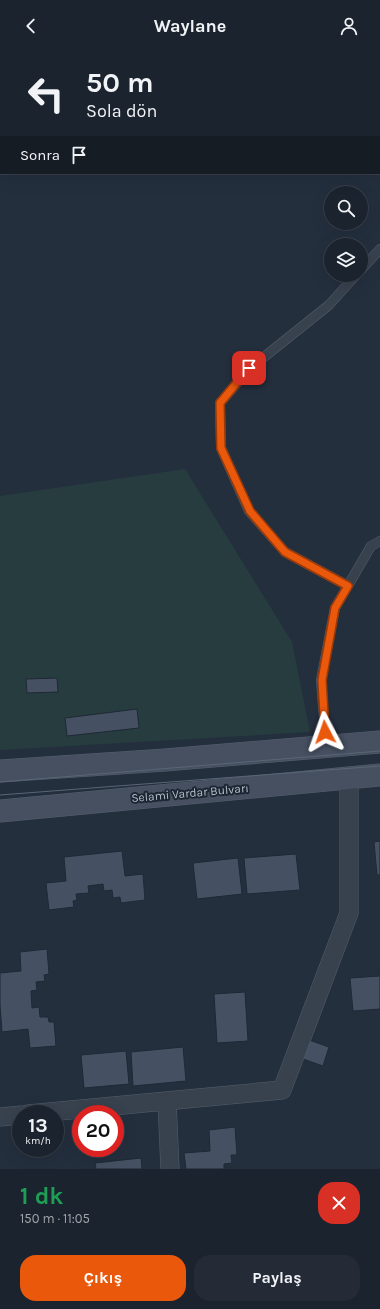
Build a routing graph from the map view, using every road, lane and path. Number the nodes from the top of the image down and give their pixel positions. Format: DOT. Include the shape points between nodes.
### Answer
graph roads {
  1 [pos="380,249"];
  2 [pos="368,262"];
  3 [pos="350,282"];
  4 [pos="380,541"];
  5 [pos="348,586"];
  6 [pos="380,742"];
  7 [pos="334,746"];
  8 [pos="0,771"];
  9 [pos="380,775"];
  10 [pos="350,778"];
  11 [pos="0,811"];
  12 [pos="167,1101"];
  13 [pos="64,1111"];
  14 [pos="12,1116"];
  15 [pos="0,1117"];
  16 [pos="170,1169"];
  1 -- 2 [label="lane"];
  3 -- 5 [label="lane" via="329,306 249,368 220,403 221,448 250,511 285,552"];
  4 -- 5 [label="lane" via="371,546"];
  5 -- 7 [label="lane" via="335,608 322,680 325,732"];
  6 -- 7 [label="main road"];
  7 -- 8 [label="main road"];
  9 -- 10 [label="main road, Selami Vardar Bulvarı"];
  10 -- 11 [label="main road, Selami Vardar Bulvarı"];
  10 -- 12 [label="street" via="349,913 282,1090"];
  12 -- 13 [label="street"];
  12 -- 16 [label="street"];
  14 -- 15 [label="street"];
}
